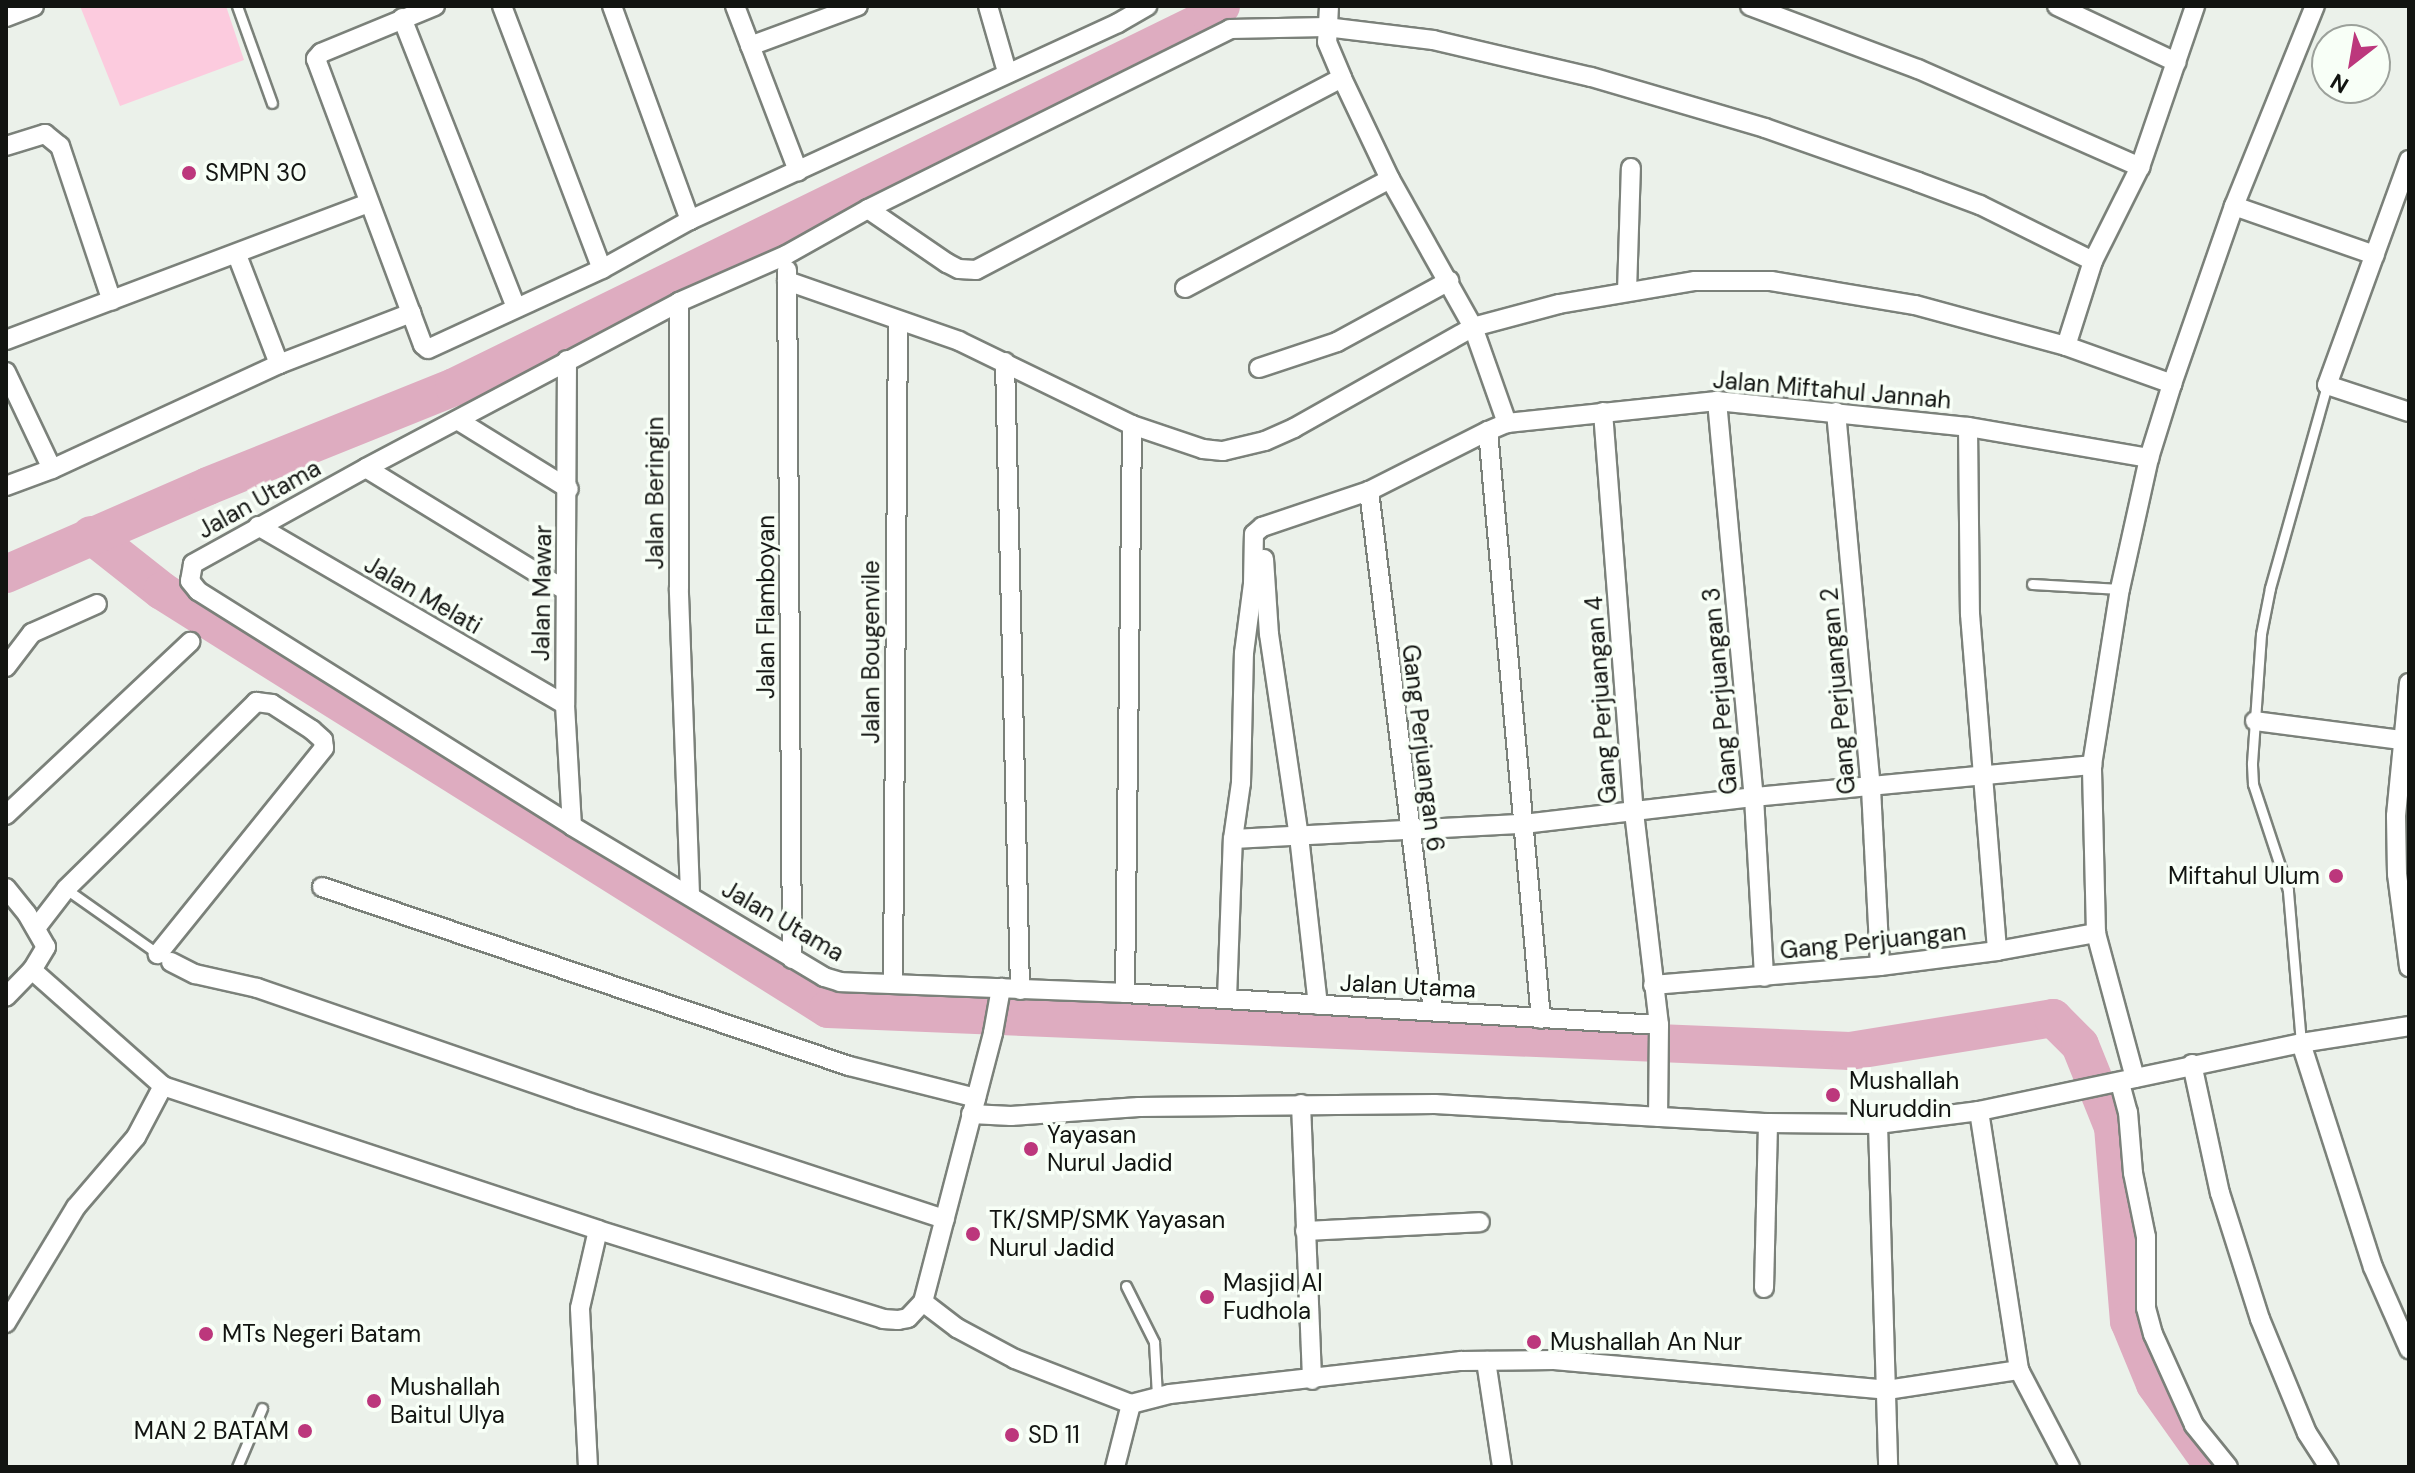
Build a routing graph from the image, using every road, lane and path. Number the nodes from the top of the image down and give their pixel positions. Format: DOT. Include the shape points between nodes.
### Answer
graph roads {
  1 [pos="34,6"];
  2 [pos="237,6"];
  3 [pos="435,6"];
  4 [pos="502,6"];
  5 [pos="612,6"];
  6 [pos="735,6"];
  7 [pos="858,6"];
  8 [pos="988,6"];
  9 [pos="1148,6"];
  10 [pos="1329,6"];
  11 [pos="1750,6"];
  12 [pos="2057,6"];
  13 [pos="2195,6"];
  14 [pos="2315,6"];
  15 [pos="10,12"];
  16 [pos="1115,15"];
  17 [pos="402,18"];
  18 [pos="1326,27"];
  19 [pos="750,46"];
  20 [pos="2176,62"];
  21 [pos="1007,72"];
  22 [pos="1342,78"];
  23 [pos="272,103"];
  24 [pos="6,146"];
  25 [pos="2409,160"];
  26 [pos="2140,167"];
  27 [pos="1631,168"];
  28 [pos="798,171"];
  29 [pos="1390,179"];
  30 [pos="369,203"];
  31 [pos="2234,206"];
  32 [pos="868,209"];
  33 [pos="690,220"];
  34 [pos="237,255"];
  35 [pos="786,255"];
  36 [pos="2375,255"];
  37 [pos="2093,261"];
  38 [pos="602,269"];
  39 [pos="787,281"];
  40 [pos="1449,281"];
  41 [pos="1185,288"];
  42 [pos="1627,292"];
  43 [pos="112,301"];
  44 [pos="679,302"];
  45 [pos="516,307"];
  46 [pos="411,313"];
  47 [pos="898,321"];
  48 [pos="1473,327"];
  49 [pos="6,340"];
  50 [pos="2066,346"];
  51 [pos="567,360"];
  52 [pos="1005,362"];
  53 [pos="279,364"];
  54 [pos="1259,368"];
  55 [pos="6,372"];
  56 [pos="2172,384"];
  57 [pos="2327,385"];
  58 [pos="1717,401"];
  59 [pos="24,410"];
  60 [pos="1603,412"];
  61 [pos="1836,412"];
  62 [pos="2409,412"];
  63 [pos="6,418"];
  64 [pos="459,421"];
  65 [pos="1507,423"];
  66 [pos="1132,425"];
  67 [pos="1968,427"];
  68 [pos="1488,431"];
  69 [pos="2149,458"];
  70 [pos="366,468"];
  71 [pos="52,469"];
  72 [pos="6,486"];
  73 [pos="569,489"];
  74 [pos="1369,491"];
  75 [pos="258,526"];
  76 [pos="1257,534"];
  77 [pos="2032,584"];
  78 [pos="2120,589"];
  79 [pos="565,590"];
  80 [pos="97,604"];
  81 [pos="190,642"];
  82 [pos="6,667"];
  83 [pos="2409,683"];
  84 [pos="565,705"];
  85 [pos="2255,721"];
  86 [pos="2402,740"];
  87 [pos="2092,765"];
  88 [pos="1981,777"];
  89 [pos="1871,788"];
  90 [pos="1754,797"];
  91 [pos="1634,812"];
  92 [pos="6,815"];
  93 [pos="1524,824"];
  94 [pos="572,826"];
  95 [pos="1409,828"];
  96 [pos="1299,836"];
  97 [pos="1233,839"];
  98 [pos="322,887"];
  99 [pos="6,888"];
  100 [pos="66,889"];
  101 [pos="690,894"];
  102 [pos="36,928"];
  103 [pos="2096,933"];
  104 [pos="1997,951"];
  105 [pos="164,958"];
  106 [pos="792,959"];
  107 [pos="1880,966"];
  108 [pos="2409,967"];
  109 [pos="32,970"];
  110 [pos="1764,977"];
  111 [pos="893,983"];
  112 [pos="1653,985"];
  113 [pos="1020,990"];
  114 [pos="1125,993"];
  115 [pos="1000,996"];
  116 [pos="6,997"];
  117 [pos="1227,999"];
  118 [pos="1318,1005"];
  119 [pos="1433,1011"];
  120 [pos="1541,1019"];
  121 [pos="2409,1026"];
  122 [pos="1659,1030"];
  123 [pos="2301,1043"];
  124 [pos="2192,1064"];
  125 [pos="2123,1082"];
  126 [pos="163,1086"];
  127 [pos="1301,1104"];
  128 [pos="973,1106"];
  129 [pos="1979,1111"];
  130 [pos="1658,1117"];
  131 [pos="1768,1123"];
  132 [pos="1878,1124"];
  133 [pos="945,1219"];
  134 [pos="1480,1222"];
  135 [pos="598,1230"];
  136 [pos="1305,1231"];
  137 [pos="1126,1286"];
  138 [pos="1764,1288"];
  139 [pos="923,1302"];
  140 [pos="6,1323"];
  141 [pos="2409,1349"];
  142 [pos="1486,1361"];
  143 [pos="2019,1370"];
  144 [pos="1312,1380"];
  145 [pos="1887,1390"];
  146 [pos="1157,1396"];
  147 [pos="1131,1404"];
  148 [pos="262,1408"];
  149 [pos="237,1467"];
  150 [pos="588,1467"];
  151 [pos="1115,1467"];
  152 [pos="1502,1467"];
  153 [pos="1888,1467"];
  154 [pos="2070,1467"];
  155 [pos="2228,1467"];
  156 [pos="2329,1467"];
  1 -- 15 [label="street"];
  2 -- 23 [label="lane"];
  3 -- 17 [label="street"];
  4 -- 38 [label="street"];
  5 -- 33 [label="street"];
  6 -- 19 [label="street"];
  7 -- 19 [label="street"];
  8 -- 21 [label="street"];
  9 -- 16 [label="street"];
  10 -- 18 [label="street"];
  11 -- 26 [label="street" via="1918,69"];
  12 -- 20 [label="street"];
  13 -- 20 [label="street"];
  14 -- 31 [label="street"];
  16 -- 21 [label="street"];
  17 -- 30 [label="street" via="316,59"];
  17 -- 45 [label="street"];
  18 -- 22 [label="street"];
  18 -- 32 [label="street" via="1230,29"];
  18 -- 37 [label="street" via="1433,40 1677,101 1980,205"];
  19 -- 28 [label="street"];
  20 -- 26 [label="street"];
  21 -- 28 [label="street"];
  22 -- 29 [label="street"];
  22 -- 32 [label="street" via="976,270 947,263"];
  24 -- 43 [label="street" via="45,134 60,146"];
  25 -- 36 [label="street"];
  26 -- 37 [label="street"];
  27 -- 42 [label="street"];
  28 -- 33 [label="street"];
  29 -- 40 [label="street"];
  29 -- 41 [label="street"];
  30 -- 34 [label="street"];
  30 -- 46 [label="street"];
  31 -- 36 [label="street"];
  31 -- 56 [label="street"];
  32 -- 35 [label="street"];
  33 -- 38 [label="street"];
  34 -- 43 [label="street"];
  34 -- 53 [label="street"];
  35 -- 39 [label="street, Jalan Flamboyan"];
  35 -- 44 [label="street"];
  36 -- 57 [label="street"];
  37 -- 50 [label="street"];
  38 -- 45 [label="street"];
  39 -- 47 [label="street"];
  39 -- 106 [label="street, Jalan Flamboyan"];
  40 -- 48 [label="street"];
  40 -- 54 [label="street" via="1337,342"];
  42 -- 48 [label="street"];
  42 -- 50 [label="street" via="1695,281 1771,281 1915,305"];
  43 -- 49 [label="street"];
  44 -- 51 [label="street, Jalan Utama"];
  44 -- 101 [label="street, Jalan Beringin" via="679,588"];
  45 -- 46 [label="street" via="431,349 423,345"];
  46 -- 53 [label="street"];
  47 -- 52 [label="street"];
  47 -- 111 [label="street, Jalan Bougenvile"];
  48 -- 65 [label="street"];
  48 -- 66 [label="street" via="1294,428 1245,447 1203,449"];
  50 -- 56 [label="street"];
  51 -- 64 [label="street, Jalan Utama"];
  51 -- 73 [label="street, Jalan Mawar"];
  52 -- 66 [label="street"];
  52 -- 113 [label="street"];
  53 -- 71 [label="street"];
  55 -- 59 [label="street"];
  56 -- 69 [label="street"];
  57 -- 62 [label="street"];
  57 -- 85 [label="lane" via="2270,588"];
  58 -- 60 [label="street, Jalan Miftahul Jannah"];
  58 -- 61 [label="street, Jalan Miftahul Jannah"];
  58 -- 90 [label="street, Gang Perjuangan 3"];
  59 -- 63 [label="street"];
  59 -- 71 [label="street"];
  60 -- 65 [label="street, Jalan Miftahul Jannah"];
  60 -- 91 [label="street, Gang Perjuangan 4"];
  61 -- 67 [label="street, Jalan Miftahul Jannah"];
  61 -- 89 [label="street, Gang Perjuangan 2"];
  64 -- 70 [label="street, Jalan Utama"];
  64 -- 73 [label="street"];
  65 -- 68 [label="street, Jalan Miftahul Jannah"];
  66 -- 114 [label="street"];
  67 -- 69 [label="street, Jalan Miftahul Jannah"];
  67 -- 88 [label="street" via="1967,547"];
  68 -- 74 [label="street, Jalan Miftahul Jannah"];
  68 -- 93 [label="street"];
  69 -- 78 [label="street"];
  70 -- 75 [label="street, Jalan Utama"];
  70 -- 79 [label="street"];
  71 -- 72 [label="street"];
  73 -- 79 [label="street, Jalan Mawar"];
  74 -- 76 [label="street, Jalan Miftahul Jannah"];
  74 -- 95 [label="street, Gang Perjuangan 6"];
  75 -- 84 [label="street, Jalan Melati"];
  75 -- 94 [label="street, Jalan Utama" via="193,564 190,581 198,591"];
  76 -- 96 [label="street"];
  76 -- 97 [label="street"];
  77 -- 78 [label="lane"];
  78 -- 87 [label="street"];
  79 -- 84 [label="street, Jalan Mawar"];
  80 -- 82 [label="street" via="32,633"];
  81 -- 92 [label="street"];
  83 -- 86 [label="street"];
  84 -- 94 [label="street, Jalan Mawar"];
  85 -- 86 [label="street"];
  85 -- 123 [label="lane" via="2253,784 2288,890"];
  86 -- 108 [label="street" via="2397,874"];
  87 -- 88 [label="street"];
  87 -- 103 [label="street"];
  88 -- 89 [label="street"];
  88 -- 104 [label="street"];
  89 -- 90 [label="street"];
  89 -- 107 [label="street, Gang Perjuangan 2"];
  90 -- 91 [label="street"];
  90 -- 110 [label="street, Gang Perjuangan 3"];
  91 -- 93 [label="street"];
  91 -- 112 [label="street, Gang Perjuangan 4"];
  93 -- 95 [label="street"];
  93 -- 120 [label="street"];
  94 -- 101 [label="street, Jalan Utama"];
  95 -- 96 [label="street"];
  95 -- 119 [label="street, Gang Perjuangan 6"];
  96 -- 97 [label="street"];
  96 -- 118 [label="street"];
  97 -- 117 [label="street"];
  98 -- 128 [label="street"];
  99 -- 102 [label="street"];
  100 -- 102 [label="street"];
  100 -- 105 [label="lane"];
  100 -- 105 [label="street" via="256,702 272,704 312,730 323,740 318,759"];
  101 -- 106 [label="street, Jalan Utama"];
  102 -- 109 [label="street" via="46,947"];
  103 -- 104 [label="street, Gang Perjuangan"];
  103 -- 125 [label="street"];
  104 -- 107 [label="street, Gang Perjuangan"];
  105 -- 133 [label="street" via="195,974 257,988"];
  106 -- 111 [label="street, Jalan Utama" via="832,981"];
  107 -- 110 [label="street, Gang Perjuangan"];
  109 -- 116 [label="street"];
  109 -- 126 [label="street"];
  110 -- 112 [label="street, Gang Perjuangan"];
  111 -- 115 [label="street, Jalan Utama"];
  112 -- 122 [label="street, Gang Perjuangan 4"];
  113 -- 114 [label="street, Jalan Utama"];
  113 -- 115 [label="street, Jalan Utama"];
  114 -- 117 [label="street, Jalan Utama"];
  115 -- 128 [label="street"];
  117 -- 118 [label="street, Jalan Utama"];
  118 -- 119 [label="street, Jalan Utama"];
  119 -- 120 [label="street, Jalan Utama"];
  120 -- 122 [label="street, Jalan Utama"];
  121 -- 123 [label="street"];
  122 -- 130 [label="street, Gang Perjuangan 4"];
  123 -- 124 [label="street"];
  123 -- 141 [label="street" via="2373,1267"];
  124 -- 125 [label="street"];
  124 -- 156 [label="street" via="2220,1193 2260,1319 2307,1433"];
  125 -- 129 [label="street"];
  125 -- 155 [label="street" via="2146,1237 2146,1308 2153,1334 2194,1425"];
  126 -- 135 [label="street"];
  126 -- 140 [label="street" via="136,1137 76,1207"];
  127 -- 128 [label="street" via="1011,1116"];
  127 -- 130 [label="street" via="1497,1106"];
  127 -- 136 [label="street"];
  128 -- 133 [label="street"];
  129 -- 132 [label="street"];
  129 -- 143 [label="street"];
  130 -- 131 [label="street"];
  131 -- 132 [label="street"];
  131 -- 138 [label="street"];
  132 -- 145 [label="street"];
  133 -- 139 [label="street"];
  134 -- 136 [label="street"];
  135 -- 139 [label="street" via="883,1319 908,1318"];
  135 -- 150 [label="street" via="580,1308"];
  136 -- 144 [label="street"];
  137 -- 146 [label="lane" via="1154,1342"];
  139 -- 147 [label="street" via="957,1328 1015,1359"];
  142 -- 144 [label="street"];
  142 -- 145 [label="street" via="1554,1360"];
  142 -- 152 [label="street"];
  143 -- 145 [label="street"];
  143 -- 154 [label="street"];
  144 -- 146 [label="street"];
  145 -- 153 [label="street"];
  146 -- 147 [label="street"];
  147 -- 151 [label="street"];
  148 -- 149 [label="lane"];
}
